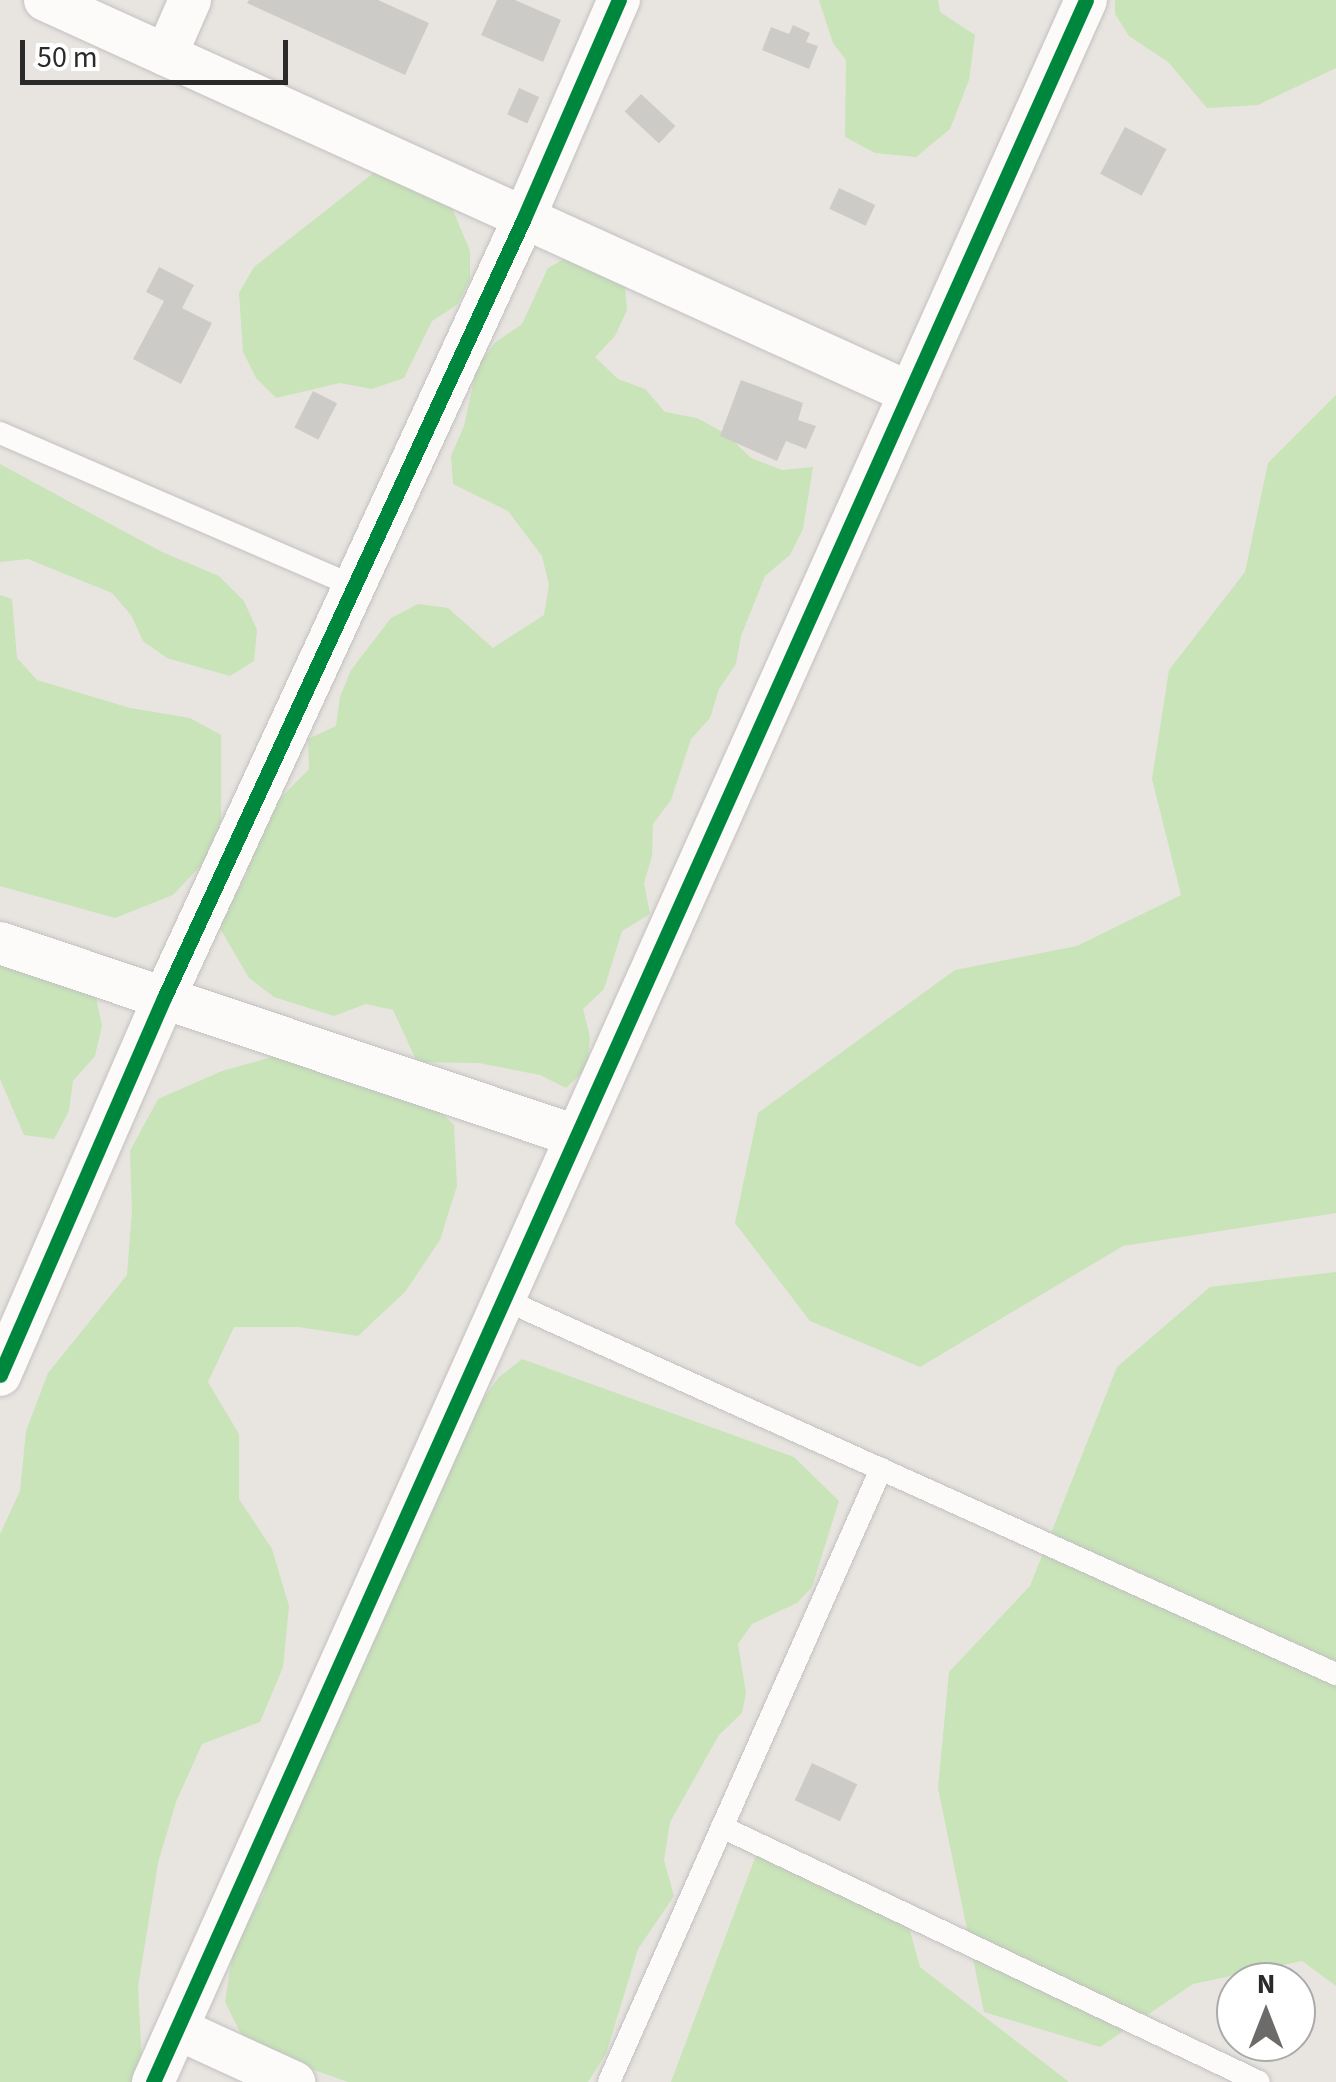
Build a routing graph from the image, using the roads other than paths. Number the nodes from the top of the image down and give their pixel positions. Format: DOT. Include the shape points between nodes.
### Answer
graph roads {
  1 [pos="45,0"];
  2 [pos="190,0"];
  3 [pos="619,0"];
  4 [pos="1086,0"];
  5 [pos="166,55"];
  6 [pos="524,218"];
  7 [pos="910,393"];
  8 [pos="0,433"];
  9 [pos="353,586"];
  10 [pos="0,943"];
  11 [pos="164,998"];
  12 [pos="576,1136"];
  13 [pos="504,1299"];
  14 [pos="0,1375"];
  15 [pos="882,1469"];
  16 [pos="1336,1674"];
  17 [pos="722,1828"];
  18 [pos="178,2029"];
  19 [pos="153,2082"];
  20 [pos="294,2082"];
  21 [pos="609,2082"];
  22 [pos="1260,2082"];
  1 -- 5 [label="street"];
  2 -- 5 [label="street"];
  3 -- 6 [label="street"];
  4 -- 7 [label="street"];
  5 -- 6 [label="street"];
  6 -- 7 [label="street"];
  6 -- 9 [label="street"];
  7 -- 12 [label="street"];
  8 -- 9 [label="lane"];
  9 -- 11 [label="street"];
  10 -- 11 [label="street"];
  11 -- 12 [label="street"];
  11 -- 14 [label="street"];
  12 -- 13 [label="street"];
  13 -- 15 [label="lane"];
  13 -- 18 [label="street"];
  15 -- 16 [label="lane"];
  15 -- 17 [label="lane"];
  17 -- 21 [label="lane"];
  17 -- 22 [label="lane"];
  18 -- 19 [label="street"];
  18 -- 20 [label="street"];
}
